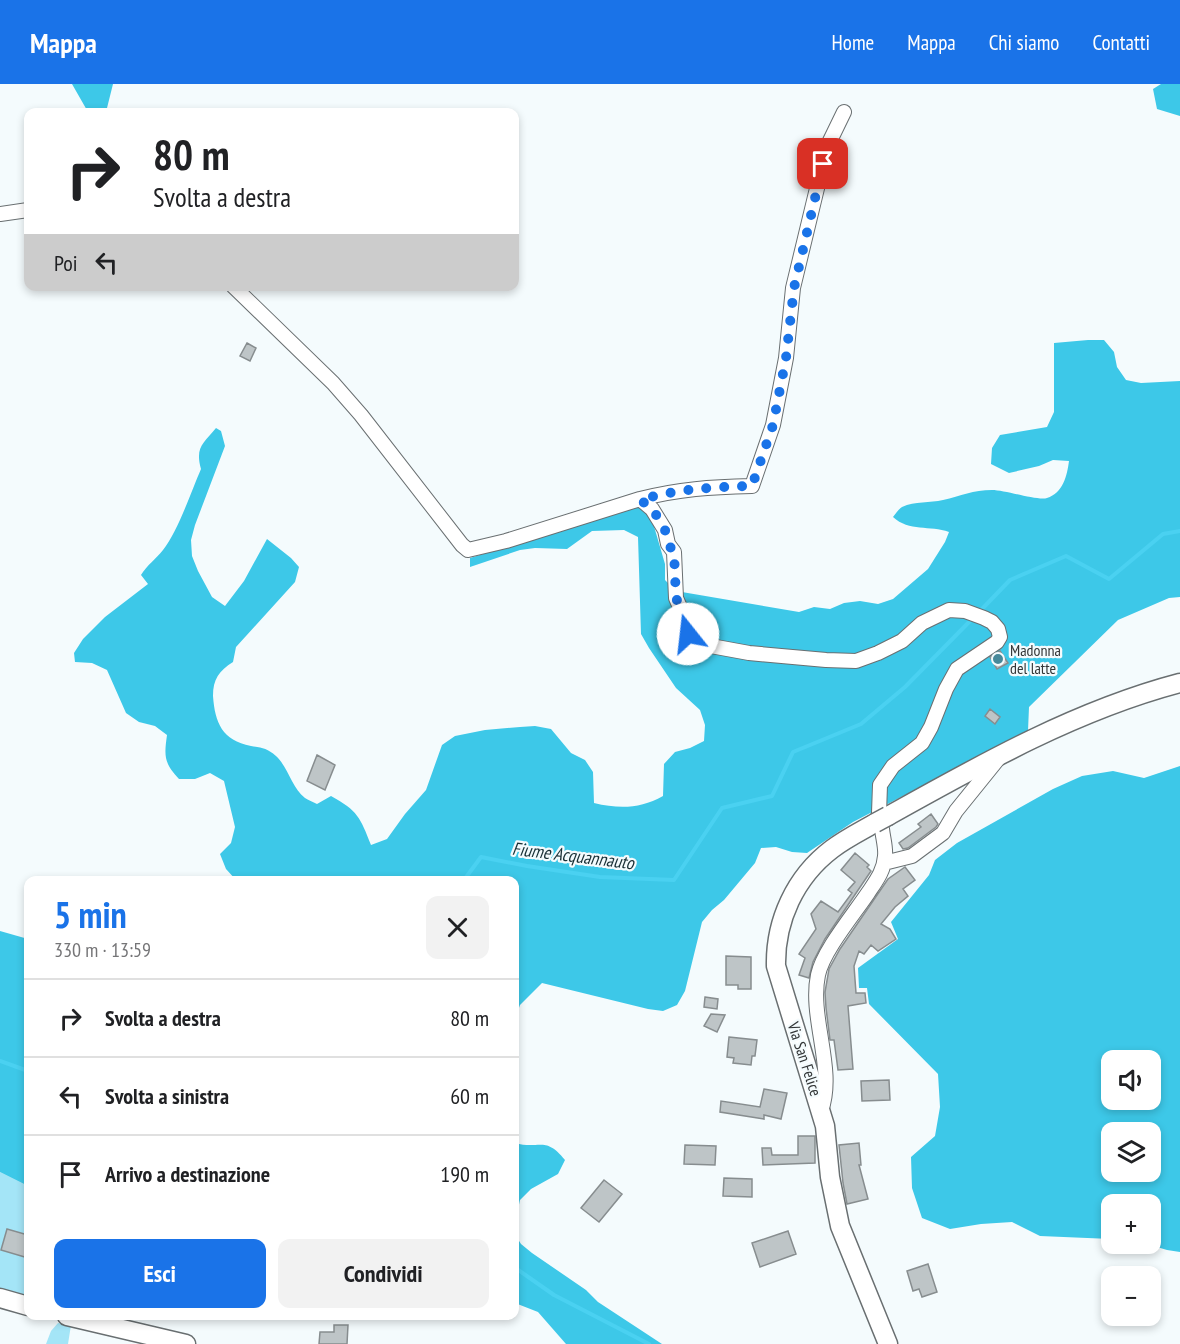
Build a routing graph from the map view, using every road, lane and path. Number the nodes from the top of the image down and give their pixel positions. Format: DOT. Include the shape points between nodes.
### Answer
graph roads {
  1 [pos="844,112"];
  2 [pos="24,211"];
  3 [pos="0,214"];
  4 [pos="238,291"];
  5 [pos="640,500"];
  6 [pos="1180,683"];
  7 [pos="1001,755"];
  8 [pos="881,820"];
  9 [pos="884,863"];
  10 [pos="820,1111"];
  11 [pos="0,1298"];
  12 [pos="24,1305"];
  13 [pos="84,1320"];
  14 [pos="186,1344"];
  15 [pos="888,1344"];
  1 -- 5 [label="street" via="827,147 794,288 773,425 752,486 672,491"];
  2 -- 3 [label="street"];
  4 -- 5 [label="street" via="333,383 468,550"];
  5 -- 8 [label="street" via="652,508 665,530 674,552 676,598 688,634 700,644 760,654 856,661 902,641 922,623 949,610 984,618 998,629 997,642 957,669 922,743 893,766 880,785"];
  6 -- 7 [label="street, Via San Felice" via="1098,711"];
  7 -- 8 [label="street, Via San Felice"];
  7 -- 9 [label="street" via="943,833 912,856"];
  8 -- 9 [label="street"];
  8 -- 10 [label="street, Via San Felice" via="816,862 795,890 780,924 776,966"];
  9 -- 10 [label="street" via="818,974 816,995 825,1081"];
  10 -- 15 [label="street, Via San Felice" via="840,1226"];
  11 -- 12 [label="street"];
  13 -- 14 [label="street"];
}
